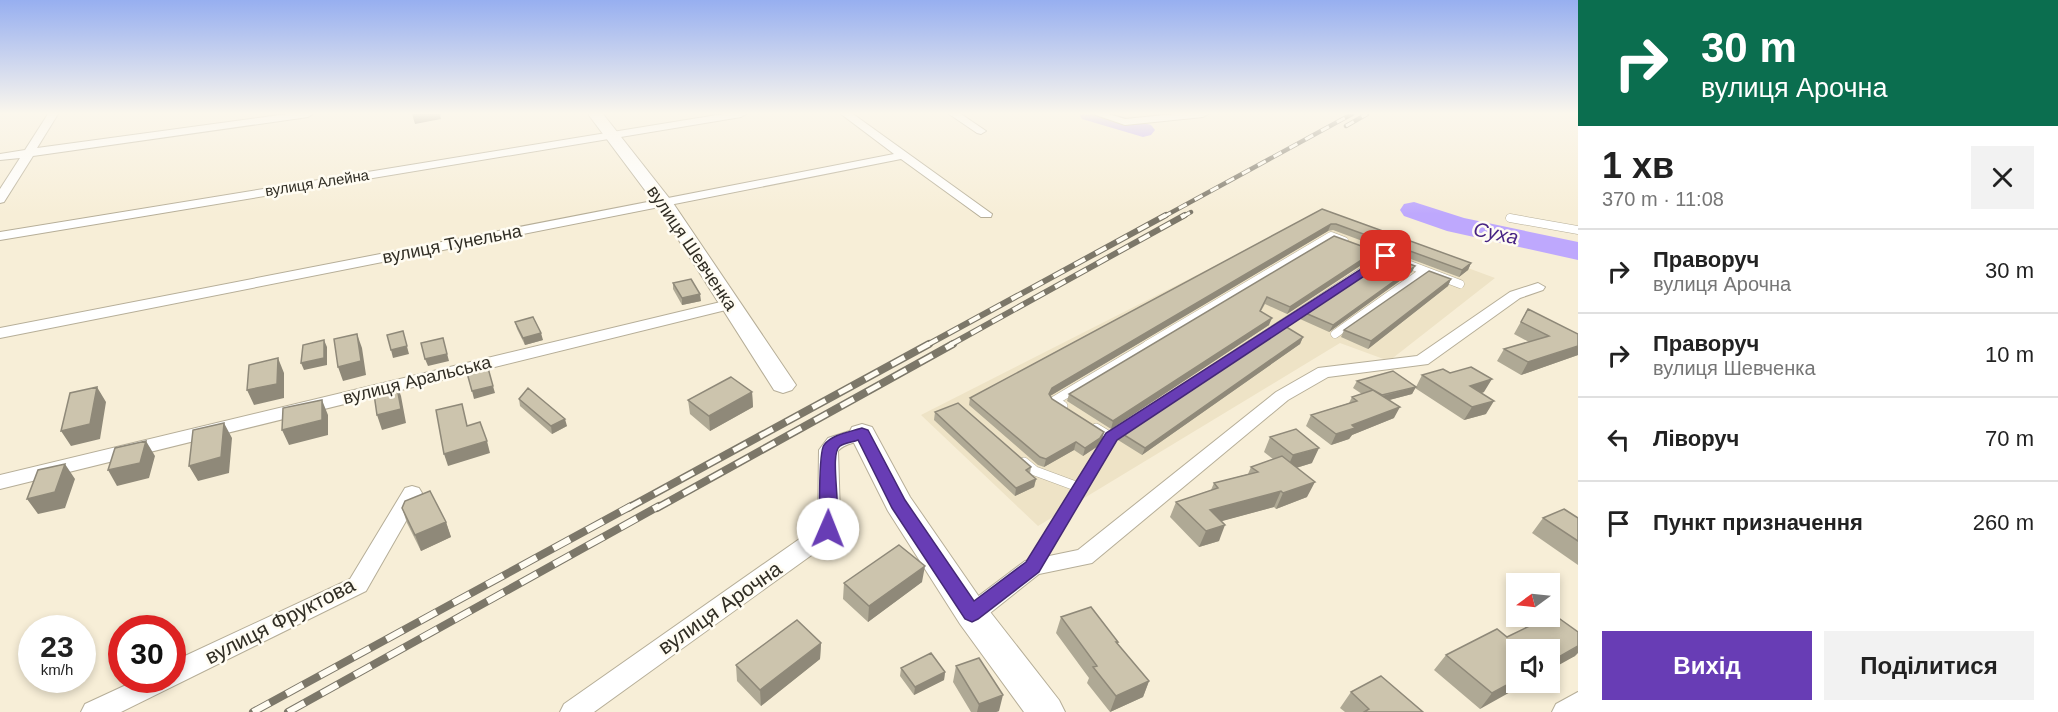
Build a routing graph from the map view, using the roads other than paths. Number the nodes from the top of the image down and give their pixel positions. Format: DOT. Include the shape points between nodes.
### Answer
graph roads {
  1 [pos="31,147"];
  2 [pos="69,147"];
  3 [pos="532,147"];
  4 [pos="621,147"];
  5 [pos="893,147"];
  6 [pos="27,153"];
  7 [pos="904,155"];
  8 [pos="0,157"];
  9 [pos="0,199"];
  10 [pos="664,203"];
  11 [pos="986,214"];
  12 [pos="1510,218"];
  13 [pos="1578,230"];
  14 [pos="0,236"];
  15 [pos="1386,256"];
  16 [pos="1424,271"];
  17 [pos="1460,284"];
  18 [pos="1538,287"];
  19 [pos="729,305"];
  20 [pos="0,333"];
  21 [pos="1335,334"];
  22 [pos="783,386"];
  23 [pos="1073,413"];
  24 [pos="1092,425"];
  25 [pos="862,433"];
  26 [pos="1111,437"];
  27 [pos="1017,455"];
  28 [pos="0,482"];
  29 [pos="1081,488"];
  30 [pos="412,493"];
  31 [pos="1033,567"];
  32 [pos="972,614"];
  33 [pos="186,667"];
  34 [pos="134,693"];
  35 [pos="1578,704"];
  36 [pos="94,712"];
  37 [pos="573,712"];
  38 [pos="1046,712"];
  39 [pos="1566,712"];
  1 -- 6 [label="street"];
  2 -- 6 [label="street"];
  3 -- 14 [label="street, вулиця Алейна"];
  4 -- 10 [label="street, вулиця Шевченка"];
  5 -- 7 [label="street"];
  6 -- 8 [label="street"];
  6 -- 9 [label="street"];
  7 -- 10 [label="street, вулиця Тунельна"];
  7 -- 11 [label="street"];
  10 -- 19 [label="street, вулиця Шевченка"];
  10 -- 20 [label="street, вулиця Тунельна"];
  12 -- 13 [label="lane"];
  15 -- 16 [label="lane"];
  15 -- 23 [label="lane" via="1331,236 1054,401"];
  15 -- 26 [label="lane"];
  16 -- 17 [label="lane"];
  16 -- 21 [label="lane"];
  18 -- 31 [label="street" via="1515,295 1422,360 1324,372 1282,396 1084,557"];
  19 -- 22 [label="street, вулиця Шевченка"];
  19 -- 28 [label="street, вулиця Аральська"];
  24 -- 26 [label="lane"];
  25 -- 32 [label="street" via="898,503"];
  25 -- 37 [label="street, вулиця Арочна" via="835,442 829,449 828,529"];
  26 -- 29 [label="lane"];
  27 -- 29 [label="lane" via="1035,471"];
  29 -- 31 [label="lane"];
  30 -- 33 [label="street, вулиця Фруктова" via="358,585"];
  31 -- 32 [label="street"];
  32 -- 38 [label="street"];
  34 -- 36 [label="street"];
  35 -- 39 [label="street"];
}
